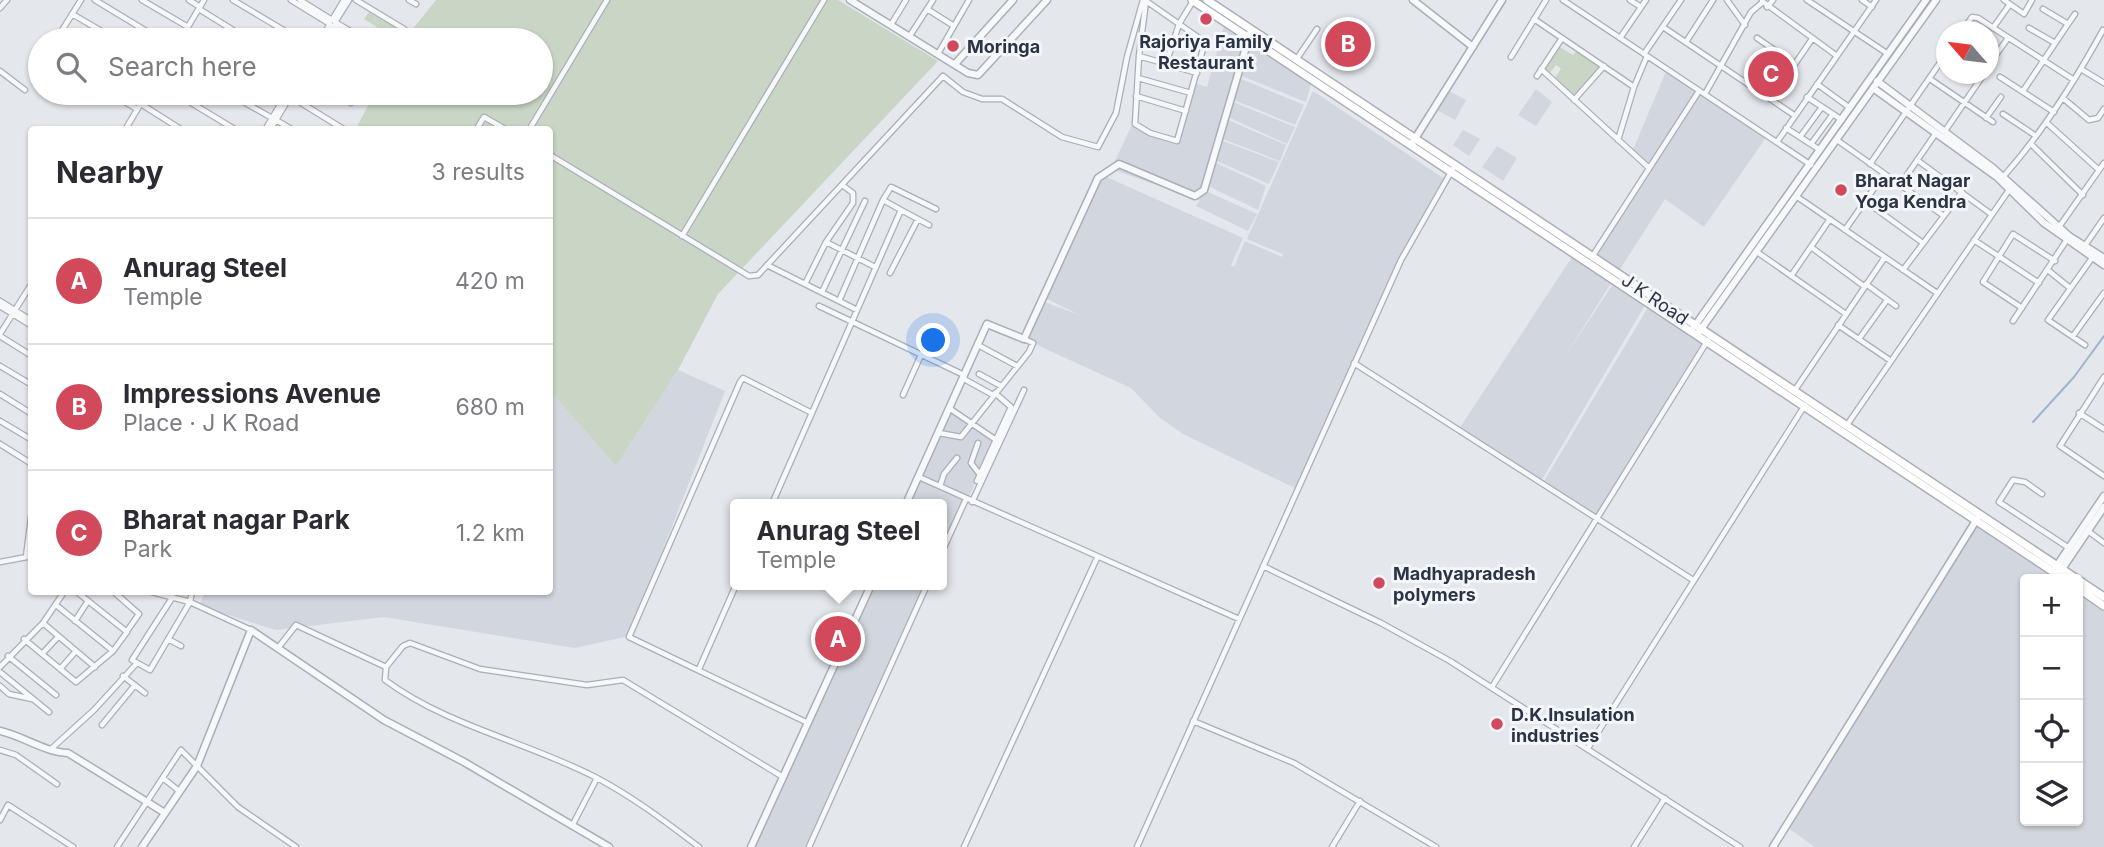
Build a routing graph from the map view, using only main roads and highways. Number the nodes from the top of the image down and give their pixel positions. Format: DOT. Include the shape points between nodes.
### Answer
graph roads {
  1 [pos="1193,0"];
  2 [pos="1207,0"];
  3 [pos="1250,34"];
  4 [pos="1413,142"];
  5 [pos="1709,339"];
  6 [pos="1806,403"];
  7 [pos="1978,517"];
  8 [pos="2059,572"];
  9 [pos="2083,591"];
  10 [pos="2104,597"];
  11 [pos="2104,606"];
  1 -- 3 [label="main road, J K Road"];
  2 -- 3 [label="main road, J K Road"];
  3 -- 4 [label="main road, J K Road"];
  3 -- 4 [label="main road, J K Road" via="1296,60"];
  4 -- 5 [label="main road, J K Road"];
  5 -- 6 [label="main road, J K Road"];
  5 -- 6 [label="main road, J K Road"];
  6 -- 7 [label="main road, J K Road"];
  6 -- 7 [label="main road, J K Road"];
  7 -- 8 [label="main road, J K Road"];
  8 -- 10 [label="main road, J K Road"];
  9 -- 11 [label="main road"];
}
